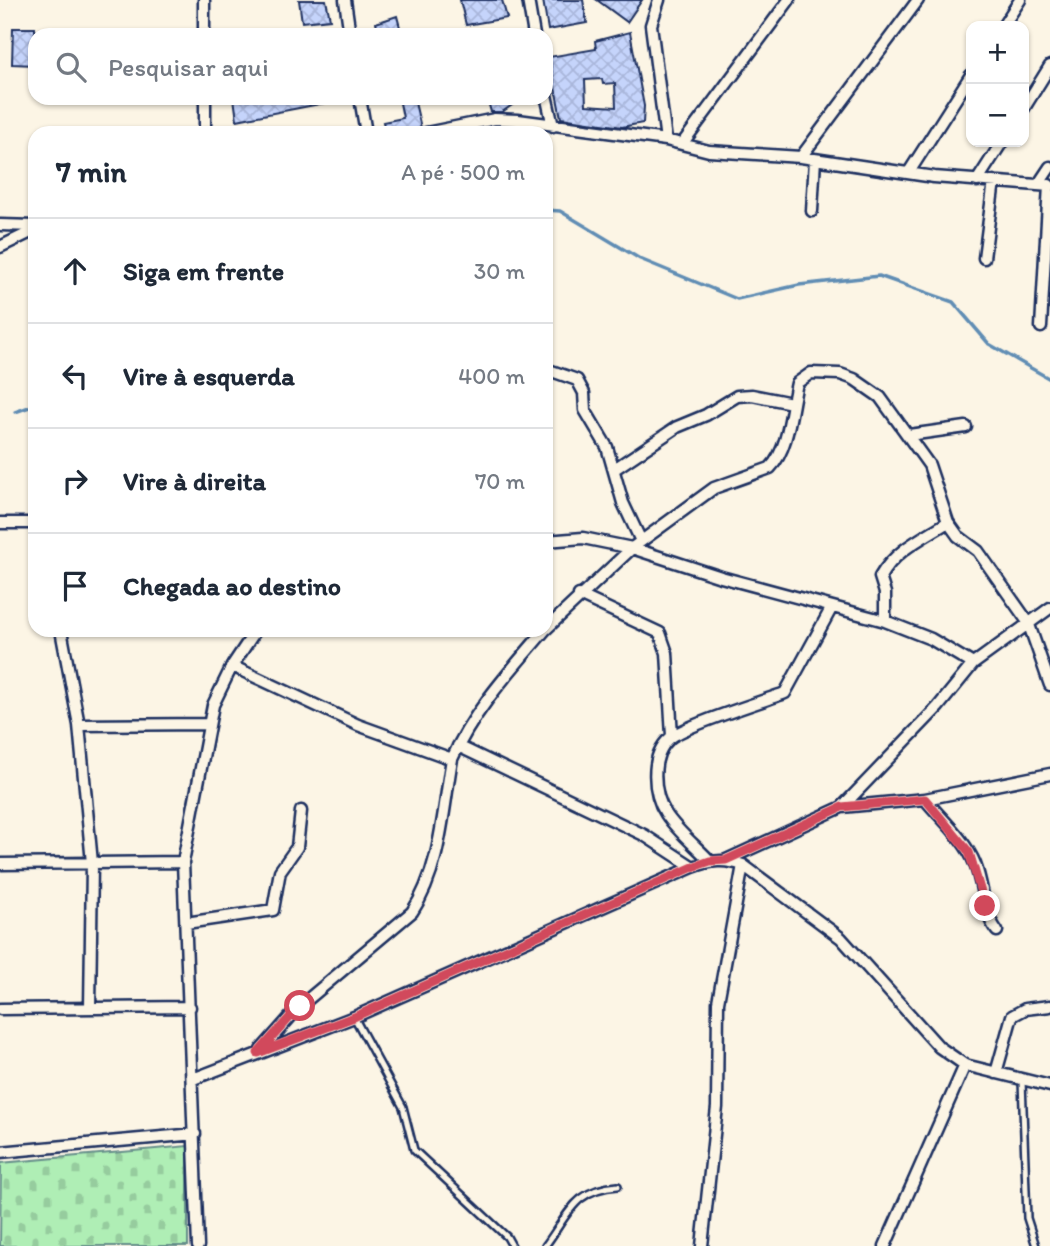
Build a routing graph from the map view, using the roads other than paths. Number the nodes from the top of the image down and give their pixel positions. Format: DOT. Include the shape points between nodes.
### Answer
graph roads {
  1 [pos="204,0"];
  2 [pos="345,0"];
  3 [pos="528,0"];
  4 [pos="659,0"];
  5 [pos="789,0"];
  6 [pos="918,0"];
  7 [pos="1020,0"];
  8 [pos="1006,21"];
  9 [pos="204,28"];
  10 [pos="349,28"];
  11 [pos="533,28"];
  12 [pos="1050,66"];
  13 [pos="966,83"];
  14 [pos="1029,100"];
  15 [pos="205,105"];
  16 [pos="361,105"];
  17 [pos="548,105"];
  18 [pos="205,126"];
  19 [pos="365,126"];
  20 [pos="460,126"];
  21 [pos="553,126"];
  22 [pos="666,140"];
  23 [pos="682,144"];
  24 [pos="999,147"];
  25 [pos="801,157"];
  26 [pos="815,159"];
  27 [pos="1050,167"];
  28 [pos="909,172"];
  29 [pos="977,181"];
  30 [pos="994,181"];
  31 [pos="1038,185"];
  32 [pos="1049,186"];
  33 [pos="812,211"];
  34 [pos="0,225"];
  35 [pos="28,227"];
  36 [pos="28,232"];
  37 [pos="0,247"];
  38 [pos="984,258"];
  39 [pos="1041,327"];
  40 [pos="553,371"];
  41 [pos="792,403"];
  42 [pos="966,427"];
  43 [pos="909,435"];
  44 [pos="616,468"];
  45 [pos="948,522"];
  46 [pos="0,523"];
  47 [pos="28,523"];
  48 [pos="553,540"];
  49 [pos="641,541"];
  50 [pos="632,548"];
  51 [pos="579,594"];
  52 [pos="832,607"];
  53 [pos="1050,608"];
  54 [pos="553,621"];
  55 [pos="884,621"];
  56 [pos="1028,622"];
  57 [pos="62,637"];
  58 [pos="251,637"];
  59 [pos="538,637"];
  60 [pos="973,664"];
  61 [pos="232,666"];
  62 [pos="1050,685"];
  63 [pos="209,724"];
  64 [pos="79,725"];
  65 [pos="672,736"];
  66 [pos="458,746"];
  67 [pos="452,759"];
  68 [pos="1050,774"];
  69 [pos="925,799"];
  70 [pos="842,807"];
  71 [pos="301,811"];
  72 [pos="726,860"];
  73 [pos="710,861"];
  74 [pos="183,862"];
  75 [pos="92,863"];
  76 [pos="0,864"];
  77 [pos="743,865"];
  78 [pos="693,867"];
  79 [pos="186,923"];
  80 [pos="997,932"];
  81 [pos="1050,1006"];
  82 [pos="190,1007"];
  83 [pos="90,1008"];
  84 [pos="0,1009"];
  85 [pos="354,1017"];
  86 [pos="258,1053"];
  87 [pos="965,1065"];
  88 [pos="996,1073"];
  89 [pos="193,1079"];
  90 [pos="1022,1081"];
  91 [pos="1050,1086"];
  92 [pos="195,1134"];
  93 [pos="0,1152"];
  94 [pos="618,1186"];
  95 [pos="198,1246"];
  96 [pos="512,1246"];
  97 [pos="545,1246"];
  98 [pos="702,1246"];
  99 [pos="885,1246"];
  100 [pos="1036,1246"];
  1 -- 9 [label="street"];
  2 -- 10 [label="street"];
  3 -- 11 [label="street"];
  4 -- 22 [label="street" via="651,25"];
  5 -- 23 [label="street"];
  6 -- 25 [label="street"];
  7 -- 8 [label="street"];
  12 -- 14 [label="street"];
  13 -- 28 [label="street"];
  15 -- 18 [label="street"];
  16 -- 19 [label="street"];
  17 -- 21 [label="street"];
  20 -- 21 [label="street" via="495,119"];
  21 -- 22 [label="street"];
  22 -- 23 [label="street"];
  23 -- 25 [label="street" via="709,151"];
  24 -- 29 [label="street"];
  25 -- 26 [label="street"];
  26 -- 28 [label="street"];
  26 -- 33 [label="street"];
  27 -- 31 [label="street"];
  28 -- 29 [label="street"];
  29 -- 30 [label="street"];
  30 -- 31 [label="street"];
  30 -- 38 [label="street"];
  31 -- 32 [label="street"];
  32 -- 39 [label="street"];
  34 -- 35 [label="street"];
  36 -- 37 [label="street"];
  40 -- 44 [label="street" via="578,380 585,410"];
  41 -- 43 [label="street" via="802,376 839,374 880,397"];
  41 -- 44 [label="street" via="737,396 677,427"];
  41 -- 49 [label="street" via="777,461 770,468 714,488"];
  42 -- 43 [label="street"];
  43 -- 45 [label="street" via="929,465"];
  44 -- 49 [label="street" via="623,503"];
  45 -- 55 [label="street" via="892,559 884,571 880,578 886,593"];
  45 -- 56 [label="street" via="978,551"];
  46 -- 47 [label="street"];
  48 -- 50 [label="street" via="583,538"];
  49 -- 50 [label="street"];
  50 -- 51 [label="street"];
  50 -- 52 [label="street"];
  51 -- 54 [label="street"];
  51 -- 65 [label="street" via="660,632 667,653"];
  52 -- 55 [label="street"];
  52 -- 65 [label="street" via="785,693"];
  53 -- 56 [label="street"];
  55 -- 60 [label="street" via="931,639"];
  56 -- 60 [label="street"];
  56 -- 62 [label="street"];
  57 -- 64 [label="street"];
  58 -- 61 [label="street"];
  59 -- 66 [label="street"];
  60 -- 70 [label="street"];
  61 -- 63 [label="street"];
  61 -- 67 [label="street" via="358,725"];
  63 -- 64 [label="street"];
  63 -- 74 [label="street"];
  64 -- 75 [label="street"];
  65 -- 73 [label="street" via="658,760 658,800 667,817"];
  66 -- 67 [label="street"];
  66 -- 78 [label="street" via="644,835"];
  67 -- 86 [label="street" via="435,860 420,900 412,912 300,1006"];
  68 -- 69 [label="street"];
  69 -- 70 [label="street"];
  69 -- 80 [label="street" via="969,852 986,915"];
  70 -- 72 [label="street"];
  71 -- 79 [label="street" via="297,847 280,871 273,910"];
  72 -- 73 [label="street"];
  72 -- 77 [label="street"];
  73 -- 78 [label="street"];
  74 -- 75 [label="street"];
  74 -- 79 [label="street"];
  75 -- 76 [label="street"];
  75 -- 83 [label="street"];
  77 -- 87 [label="street" via="841,938 939,1047"];
  77 -- 98 [label="street" via="718,1002 718,1107"];
  78 -- 85 [label="street"];
  79 -- 82 [label="street"];
  81 -- 88 [label="street" via="1024,1009 1012,1016"];
  82 -- 83 [label="street"];
  82 -- 89 [label="street"];
  83 -- 84 [label="street"];
  85 -- 86 [label="street"];
  85 -- 96 [label="lane" via="403,1107 414,1150 508,1237"];
  86 -- 89 [label="street"];
  87 -- 88 [label="street"];
  87 -- 99 [label="street"];
  88 -- 90 [label="street"];
  89 -- 92 [label="street"];
  90 -- 91 [label="street"];
  90 -- 100 [label="lane" via="1027,1218"];
  92 -- 93 [label="street"];
  92 -- 95 [label="street"];
  94 -- 97 [label="lane" via="591,1190 581,1197"];
}
